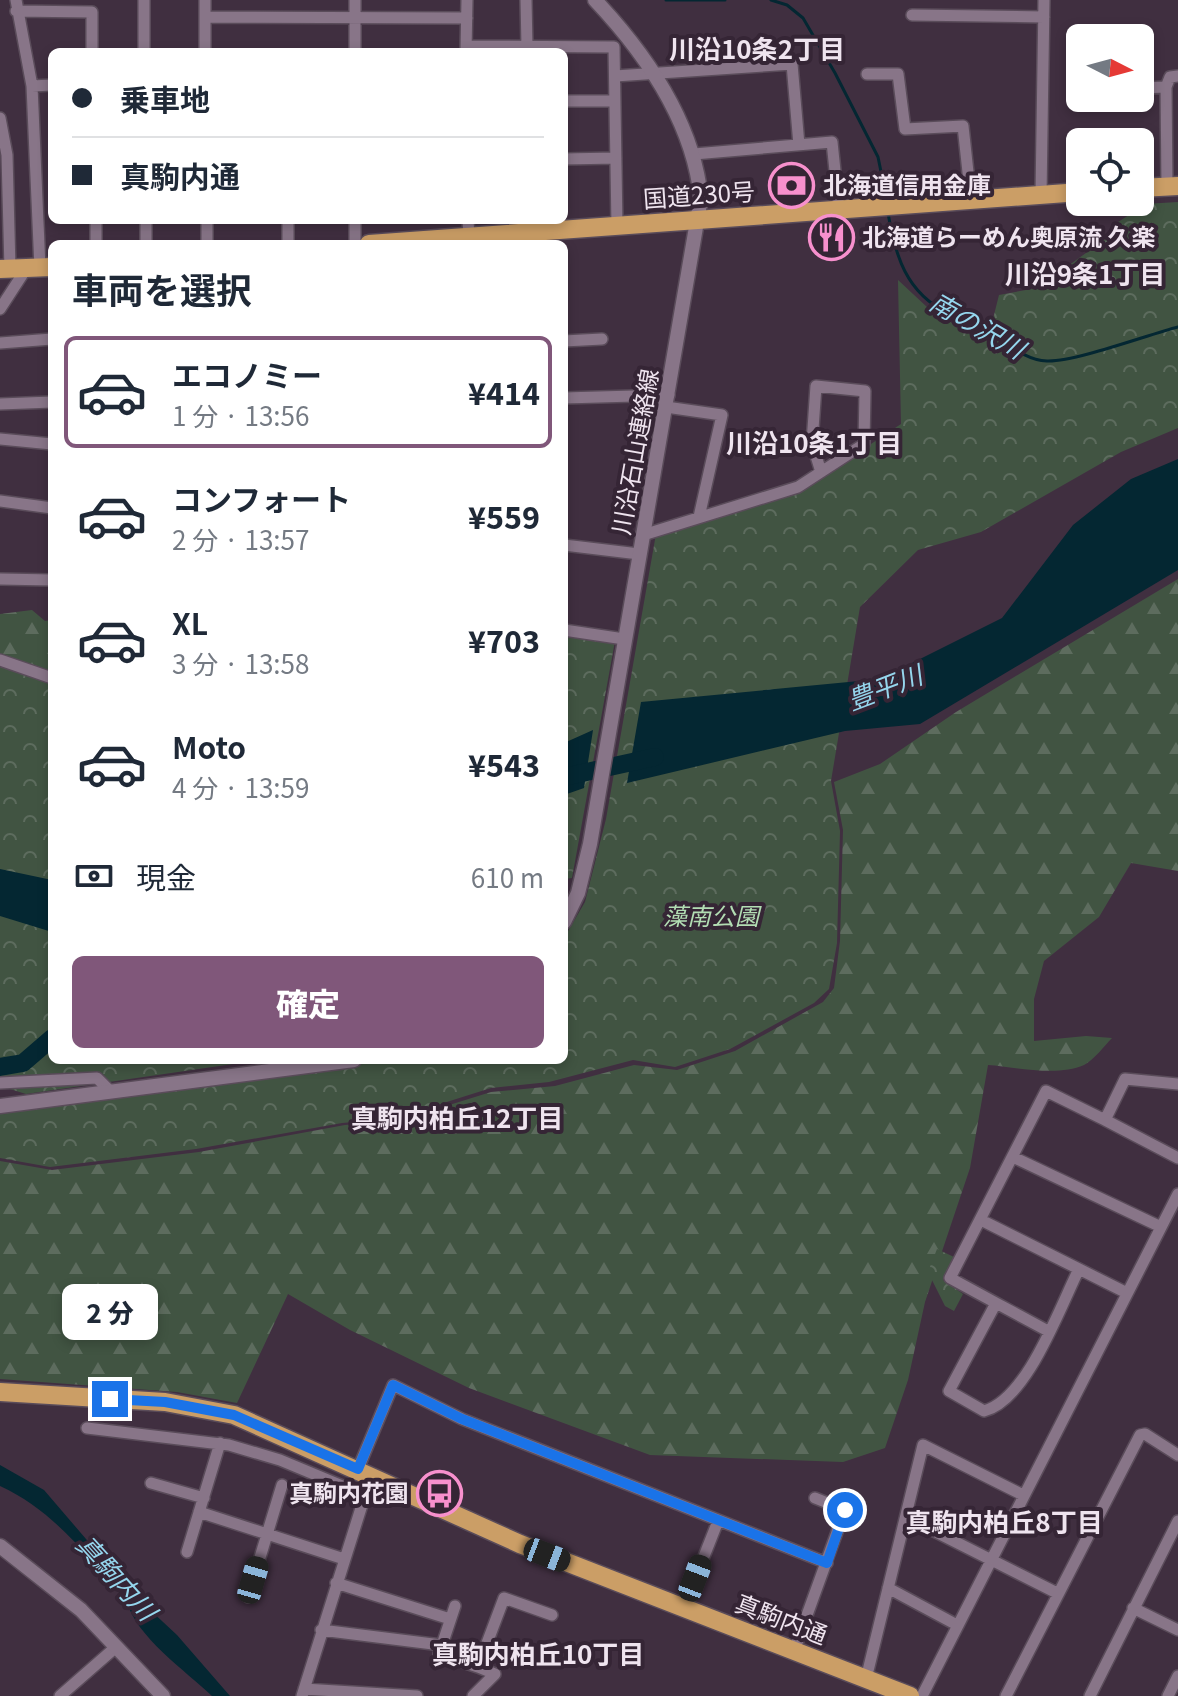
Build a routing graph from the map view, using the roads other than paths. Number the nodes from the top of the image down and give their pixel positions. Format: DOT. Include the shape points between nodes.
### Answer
graph roads {
  1 [pos="144,0"];
  2 [pos="205,0"];
  3 [pos="355,0"];
  4 [pos="467,0"];
  5 [pos="526,0"];
  6 [pos="595,0"];
  7 [pos="1044,0"];
  8 [pos="16,6"];
  9 [pos="68,6"];
  10 [pos="912,15"];
  11 [pos="205,17"];
  12 [pos="1044,17"];
  13 [pos="467,18"];
  14 [pos="355,19"];
  15 [pos="527,46"];
  16 [pos="92,48"];
  17 [pos="144,48"];
  18 [pos="205,48"];
  19 [pos="355,48"];
  20 [pos="466,48"];
  21 [pos="486,48"];
  22 [pos="653,72"];
  23 [pos="867,74"];
  24 [pos="615,76"];
  25 [pos="1178,76"];
  26 [pos="48,85"];
  27 [pos="32,86"];
  28 [pos="1154,87"];
  29 [pos="1166,87"];
  30 [pos="568,101"];
  31 [pos="615,101"];
  32 [pos="0,118"];
  33 [pos="799,145"];
  34 [pos="694,154"];
  35 [pos="616,158"];
  36 [pos="568,159"];
  37 [pos="1172,186"];
  38 [pos="1066,193"];
  39 [pos="1041,195"];
  40 [pos="971,200"];
  41 [pos="839,209"];
  42 [pos="699,220"];
  43 [pos="617,226"];
  44 [pos="469,228"];
  45 [pos="553,237"];
  46 [pos="426,240"];
  47 [pos="26,268"];
  48 [pos="0,309"];
  49 [pos="48,339"];
  50 [pos="602,339"];
  51 [pos="568,341"];
  52 [pos="0,343"];
  53 [pos="568,398"];
  54 [pos="667,401"];
  55 [pos="48,402"];
  56 [pos="0,404"];
  57 [pos="0,439"];
  58 [pos="48,444"];
  59 [pos="821,472"];
  60 [pos="0,501"];
  61 [pos="48,507"];
  62 [pos="699,517"];
  63 [pos="643,535"];
  64 [pos="568,545"];
  65 [pos="639,554"];
  66 [pos="0,579"];
  67 [pos="48,580"];
  68 [pos="568,631"];
  69 [pos="624,639"];
  70 [pos="0,660"];
  71 [pos="48,677"];
  72 [pos="568,914"];
  73 [pos="323,1064"];
  74 [pos="0,1083"];
  75 [pos="1178,1084"];
  76 [pos="110,1091"];
  77 [pos="0,1106"];
  78 [pos="1105,1120"];
  79 [pos="1013,1157"];
  80 [pos="1178,1158"];
  81 [pos="1178,1194"];
  82 [pos="981,1220"];
  83 [pos="1161,1227"];
  84 [pos="1079,1269"];
  85 [pos="1127,1293"];
  86 [pos="996,1303"];
  87 [pos="1048,1331"];
  88 [pos="0,1392"];
  89 [pos="87,1428"];
  90 [pos="220,1443"];
  91 [pos="1178,1455"];
  92 [pos="365,1473"];
  93 [pos="151,1483"];
  94 [pos="282,1485"];
  95 [pos="364,1495"];
  96 [pos="1023,1495"];
  97 [pos="204,1498"];
  98 [pos="815,1498"];
  99 [pos="199,1512"];
  100 [pos="906,1517"];
  101 [pos="718,1521"];
  102 [pos="1178,1521"];
  103 [pos="266,1533"];
  104 [pos="0,1546"];
  105 [pos="187,1552"];
  106 [pos="344,1559"];
  107 [pos="991,1560"];
  108 [pos="827,1563"];
  109 [pos="336,1583"];
  110 [pos="888,1588"];
  111 [pos="1057,1593"];
  112 [pos="248,1597"];
  113 [pos="455,1606"];
  114 [pos="684,1607"];
  115 [pos="1133,1608"];
  116 [pos="552,1615"];
  117 [pos="450,1619"];
  118 [pos="957,1625"];
  119 [pos="321,1630"];
  120 [pos="1178,1630"];
  121 [pos="441,1645"];
  122 [pos="116,1647"];
  123 [pos="794,1651"];
  124 [pos="478,1667"];
  125 [pos="1178,1676"];
  126 [pos="866,1679"];
  127 [pos="303,1692"];
  128 [pos="60,1696"];
  129 [pos="163,1696"];
  130 [pos="417,1696"];
  131 [pos="473,1696"];
  132 [pos="910,1696"];
  133 [pos="922,1696"];
  134 [pos="1006,1696"];
  135 [pos="1090,1696"];
  136 [pos="1168,1696"];
  1 -- 17 [label="street"];
  2 -- 11 [label="street"];
  3 -- 14 [label="street"];
  4 -- 13 [label="street"];
  5 -- 15 [label="street"];
  6 -- 22 [label="street, 川沿石山連絡線"];
  7 -- 12 [label="street"];
  8 -- 9 [label="street"];
  8 -- 27 [label="street"];
  9 -- 16 [label="street" via="92,12"];
  10 -- 12 [label="street"];
  11 -- 14 [label="street"];
  11 -- 18 [label="street"];
  12 -- 39 [label="street"];
  13 -- 14 [label="street"];
  13 -- 20 [label="street"];
  14 -- 19 [label="street"];
  15 -- 21 [label="street"];
  15 -- 24 [label="street" via="614,47"];
  22 -- 24 [label="street"];
  22 -- 33 [label="street" via="792,64"];
  22 -- 34 [label="street, 川沿石山連絡線"];
  23 -- 40 [label="street" via="898,74 905,129 963,126"];
  24 -- 31 [label="street"];
  25 -- 29 [label="street" via="1170,77"];
  26 -- 27 [label="street"];
  27 -- 47 [label="street"];
  28 -- 29 [label="street"];
  29 -- 37 [label="street"];
  30 -- 31 [label="street"];
  31 -- 35 [label="street"];
  32 -- 47 [label="street"];
  33 -- 34 [label="street"];
  33 -- 41 [label="street" via="832,142"];
  34 -- 42 [label="street, 川沿石山連絡線"];
  35 -- 36 [label="street"];
  35 -- 43 [label="street"];
  38 -- 39 [label="highway, 国道230号"];
  39 -- 40 [label="highway, 国道230号"];
  40 -- 41 [label="highway, 国道230号"];
  41 -- 42 [label="highway, 国道230号"];
  42 -- 43 [label="highway, 国道230号"];
  42 -- 54 [label="street, 川沿石山連絡線"];
  43 -- 45 [label="highway, 国道230号"];
  44 -- 45 [label="highway, 国道230号"];
  44 -- 46 [label="highway, 国道230号"];
  47 -- 48 [label="street"];
  49 -- 52 [label="street"];
  50 -- 51 [label="street"];
  53 -- 54 [label="street"];
  54 -- 62 [label="street" via="722,415"];
  54 -- 63 [label="street, 川沿石山連絡線"];
  55 -- 56 [label="street"];
  57 -- 58 [label="street"];
  59 -- 59 [label="street" via="812,443 816,386 865,391 864,444"];
  59 -- 62 [label="street" via="798,487"];
  60 -- 61 [label="street"];
  62 -- 63 [label="street"];
  63 -- 65 [label="street, 川沿石山連絡線"];
  64 -- 65 [label="street"];
  65 -- 69 [label="street, 川沿石山連絡線"];
  66 -- 67 [label="street"];
  68 -- 69 [label="street"];
  69 -- 72 [label="street, 川沿石山連絡線" via="590,844"];
  70 -- 71 [label="street"];
  73 -- 76 [label="street"];
  74 -- 76 [label="street" via="97,1078"];
  75 -- 78 [label="street" via="1125,1079"];
  76 -- 77 [label="street"];
  78 -- 79 [label="street" via="1046,1091"];
  78 -- 80 [label="street"];
  79 -- 82 [label="street"];
  79 -- 83 [label="street"];
  81 -- 83 [label="street"];
  82 -- 84 [label="street"];
  82 -- 86 [label="street" via="950,1278"];
  83 -- 85 [label="street"];
  84 -- 85 [label="street"];
  84 -- 87 [label="street"];
  85 -- 96 [label="street"];
  86 -- 87 [label="street"];
  86 -- 87 [label="street" via="949,1391 984,1411 1000,1407 1017,1391"];
  88 -- 92 [label="highway, 真駒内通" via="198,1407 270,1429"];
  89 -- 90 [label="street"];
  90 -- 95 [label="street" via="259,1452"];
  90 -- 97 [label="street"];
  91 -- 111 [label="street" via="1140,1435"];
  92 -- 95 [label="street"];
  92 -- 101 [label="street" via="393,1385 462,1419"];
  92 -- 114 [label="highway, 真駒内通" via="520,1544"];
  93 -- 97 [label="street"];
  94 -- 103 [label="street"];
  95 -- 106 [label="street"];
  96 -- 100 [label="street" via="923,1445"];
  96 -- 107 [label="street"];
  97 -- 99 [label="street"];
  98 -- 108 [label="street" via="845,1510"];
  99 -- 103 [label="street"];
  99 -- 105 [label="street"];
  100 -- 107 [label="street"];
  100 -- 110 [label="street"];
  101 -- 108 [label="street"];
  101 -- 114 [label="street"];
  102 -- 115 [label="street"];
  103 -- 106 [label="street"];
  103 -- 112 [label="street"];
  104 -- 122 [label="street" via="47,1580"];
  106 -- 109 [label="street"];
  107 -- 111 [label="street"];
  107 -- 118 [label="street"];
  108 -- 123 [label="street"];
  109 -- 117 [label="street"];
  109 -- 119 [label="street"];
  110 -- 118 [label="street"];
  110 -- 126 [label="street"];
  111 -- 134 [label="street"];
  113 -- 117 [label="street"];
  114 -- 123 [label="highway, 真駒内通"];
  115 -- 120 [label="street"];
  115 -- 135 [label="street"];
  116 -- 124 [label="street" via="504,1598"];
  117 -- 121 [label="street"];
  118 -- 133 [label="street"];
  119 -- 121 [label="street"];
  119 -- 127 [label="street"];
  121 -- 124 [label="street" via="439,1654"];
  122 -- 128 [label="street"];
  122 -- 129 [label="street"];
  123 -- 126 [label="highway, 真駒内通"];
  124 -- 131 [label="street" via="495,1674"];
  125 -- 136 [label="street"];
  126 -- 132 [label="highway, 真駒内通"];
  127 -- 130 [label="street"];
}
